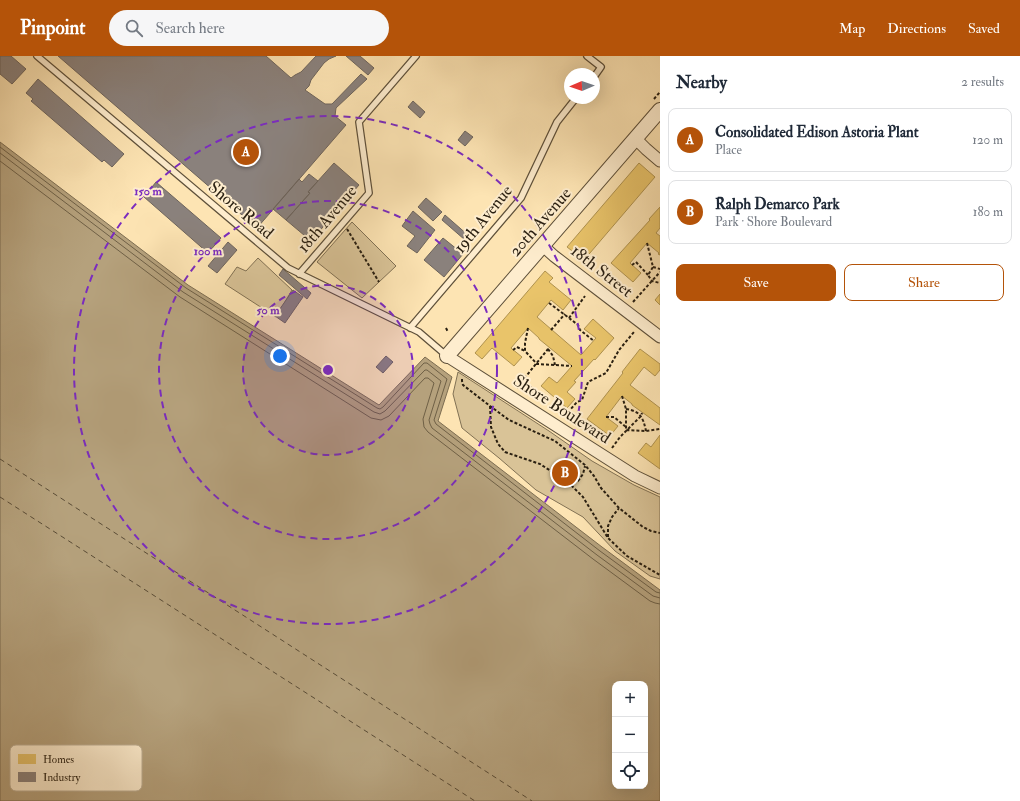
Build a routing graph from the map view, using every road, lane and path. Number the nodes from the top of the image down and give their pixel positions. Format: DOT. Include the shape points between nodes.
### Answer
graph roads {
  1 [pos="37,56"];
  2 [pos="416,56"];
  3 [pos="587,56"];
  4 [pos="600,69"];
  5 [pos="571,104"];
  6 [pos="660,110"];
  7 [pos="635,138"];
  8 [pos="660,161"];
  9 [pos="347,228"];
  10 [pos="647,243"];
  11 [pos="543,246"];
  12 [pos="632,265"];
  13 [pos="653,267"];
  14 [pos="660,269"];
  15 [pos="660,272"];
  16 [pos="299,274"];
  17 [pos="648,275"];
  18 [pos="652,281"];
  19 [pos="379,282"];
  20 [pos="660,284"];
  21 [pos="585,296"];
  22 [pos="633,302"];
  23 [pos="550,303"];
  24 [pos="565,314"];
  25 [pos="569,318"];
  26 [pos="410,328"];
  27 [pos="446,328"];
  28 [pos="528,328"];
  29 [pos="551,330"];
  30 [pos="448,332"];
  31 [pos="634,332"];
  32 [pos="660,337"];
  33 [pos="594,341"];
  34 [pos="513,350"];
  35 [pos="525,351"];
  36 [pos="447,356"];
  37 [pos="537,364"];
  38 [pos="555,365"];
  39 [pos="572,366"];
  40 [pos="463,377"];
  41 [pos="522,381"];
  42 [pos="517,388"];
  43 [pos="622,396"];
  44 [pos="490,406"];
  45 [pos="626,410"];
  46 [pos="642,414"];
  47 [pos="606,417"];
  48 [pos="626,427"];
  49 [pos="660,429"];
  50 [pos="626,430"];
  51 [pos="646,431"];
  52 [pos="590,437"];
  53 [pos="613,446"];
  54 [pos="585,465"];
  55 [pos="568,482"];
  56 [pos="660,488"];
  57 [pos="619,508"];
  58 [pos="660,533"];
  59 [pos="608,538"];
  60 [pos="660,575"];
  1 -- 16 [label="lane, Shore Road" via="288,268"];
  2 -- 16 [label="lane, 18th Avenue" via="359,122 369,193"];
  3 -- 4 [label="lane" via="602,67"];
  5 -- 26 [label="lane, 19th Avenue" via="557,122 521,198"];
  6 -- 7 [label="street, 20th Avenue"];
  7 -- 8 [label="street"];
  7 -- 11 [label="street, 20th Avenue"];
  9 -- 19 [label="path"];
  10 -- 13 [label="path"];
  11 -- 32 [label="street, 18th Street"];
  11 -- 36 [label="street, 20th Avenue"];
  12 -- 17 [label="path" via="636,262"];
  13 -- 14 [label="path"];
  13 -- 17 [label="path"];
  15 -- 18 [label="path"];
  16 -- 26 [label="lane, Shore Road"];
  17 -- 18 [label="path"];
  18 -- 20 [label="path"];
  18 -- 22 [label="path"];
  21 -- 25 [label="path"];
  23 -- 24 [label="path"];
  24 -- 25 [label="path"];
  24 -- 29 [label="path"];
  25 -- 33 [label="path"];
  26 -- 36 [label="lane, Shore Road" via="419,332"];
  27 -- 30 [label="path"];
  28 -- 35 [label="path"];
  31 -- 52 [label="path" via="619,350 606,373 588,382 582,400 570,410 570,413 590,430"];
  34 -- 35 [label="path" via="517,347"];
  35 -- 37 [label="path"];
  36 -- 56 [label="street, Shore Boulevard" via="635,476"];
  37 -- 38 [label="path"];
  37 -- 38 [label="path" via="548,348"];
  37 -- 41 [label="path"];
  38 -- 39 [label="path"];
  40 -- 44 [label="path" via="463,385"];
  41 -- 41 [label="path" via="535,391 534,392"];
  41 -- 42 [label="path"];
  43 -- 45 [label="path"];
  44 -- 54 [label="path" via="509,420 554,441"];
  44 -- 55 [label="path" via="491,427 498,444 505,452 540,464"];
  45 -- 46 [label="path"];
  45 -- 48 [label="path"];
  46 -- 50 [label="path"];
  46 -- 51 [label="path"];
  47 -- 48 [label="path" via="614,417"];
  48 -- 50 [label="path"];
  49 -- 51 [label="path"];
  50 -- 51 [label="path"];
  50 -- 53 [label="path"];
  54 -- 55 [label="path" via="578,481"];
  54 -- 57 [label="path"];
  55 -- 59 [label="path" via="583,497"];
  57 -- 58 [label="path" via="643,527"];
  57 -- 59 [label="path" via="608,526"];
  59 -- 60 [label="path" via="627,556"];
}
